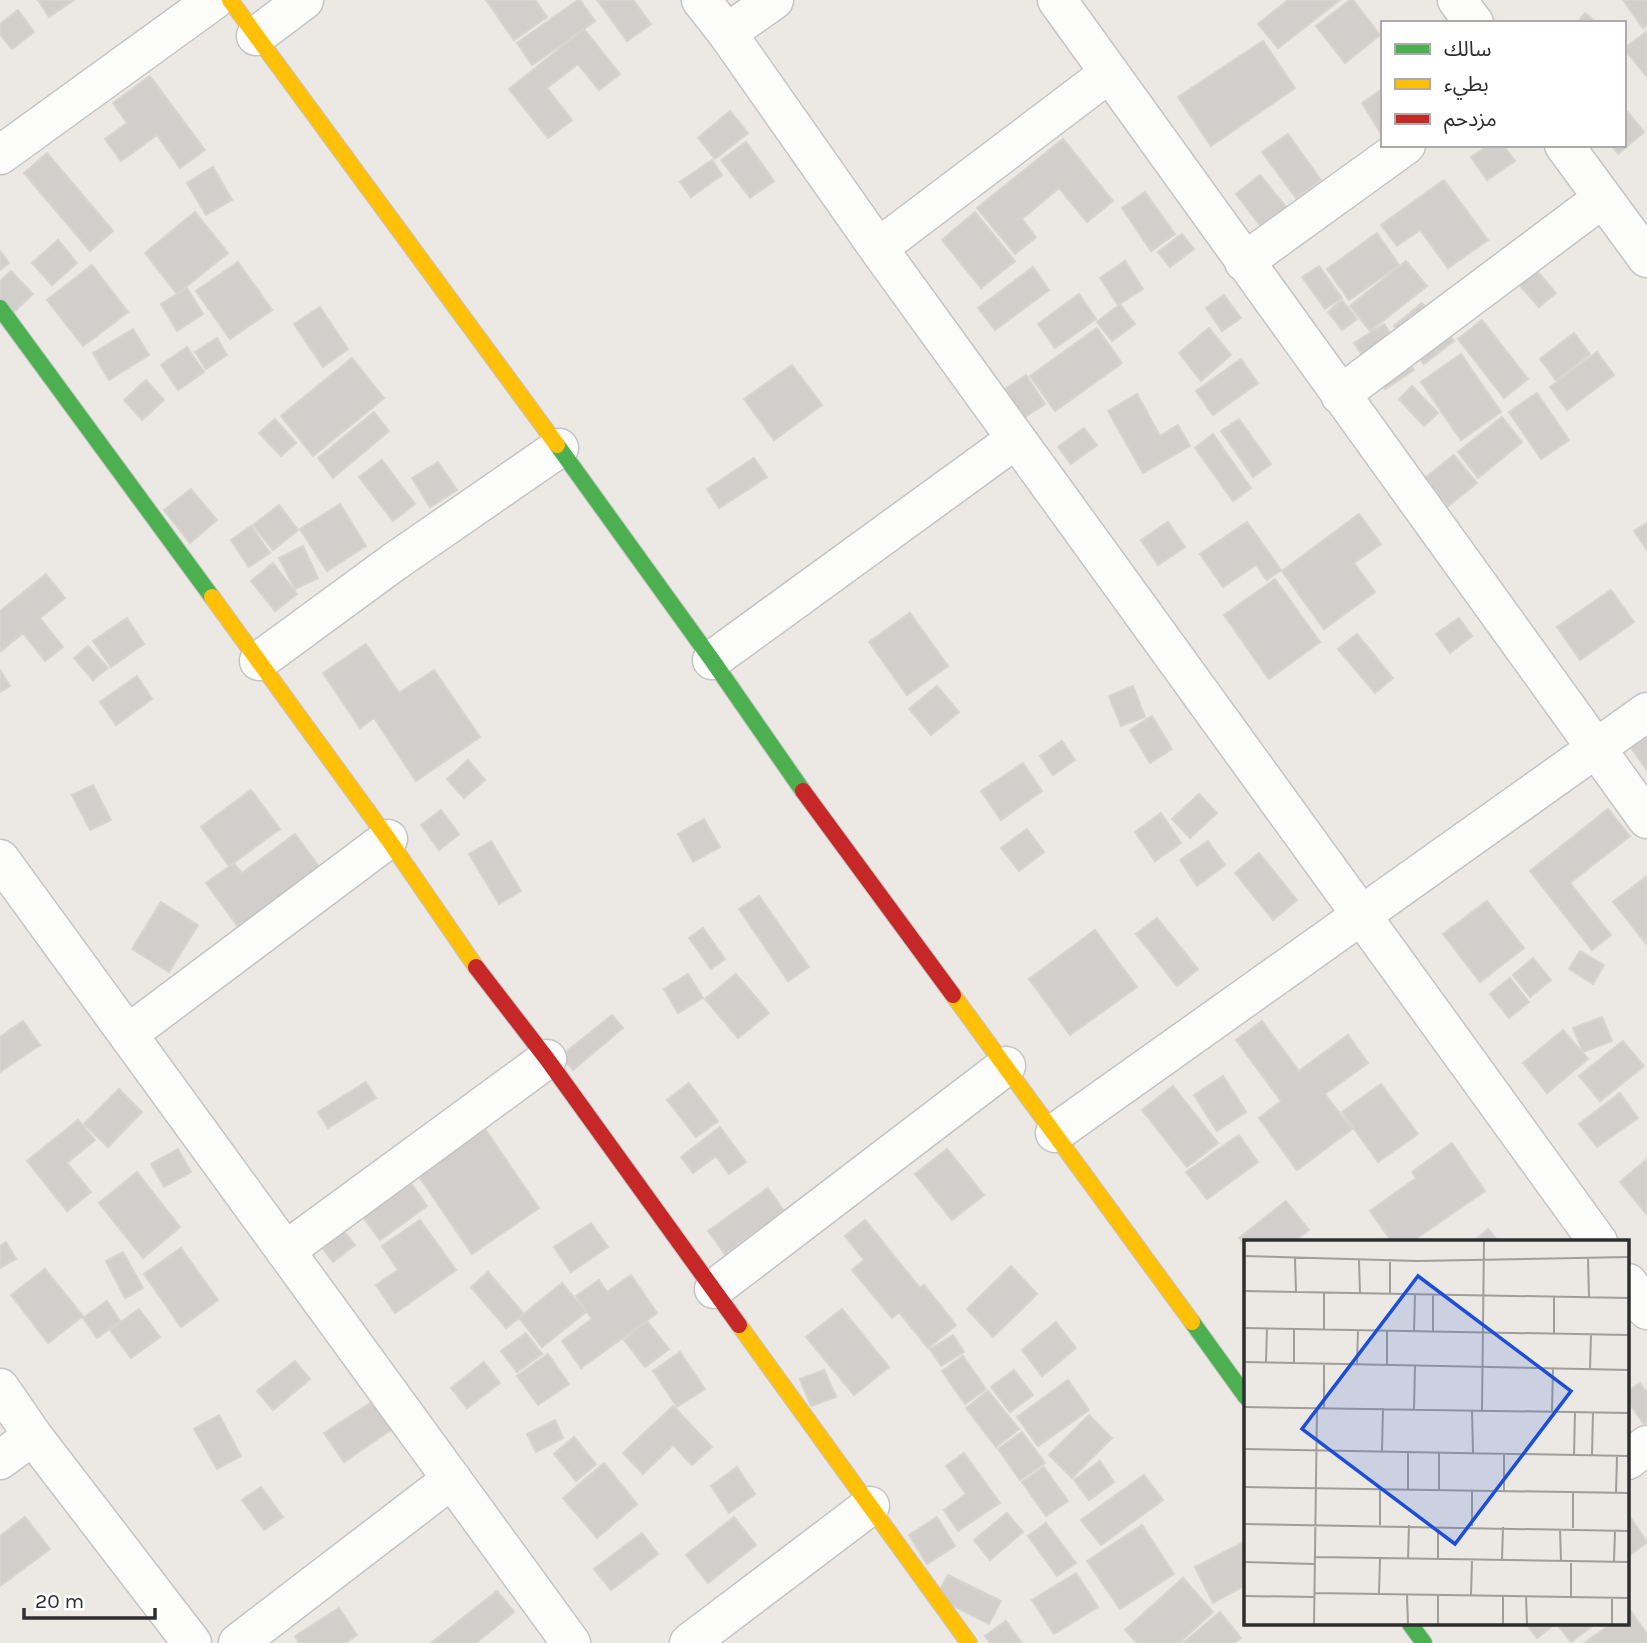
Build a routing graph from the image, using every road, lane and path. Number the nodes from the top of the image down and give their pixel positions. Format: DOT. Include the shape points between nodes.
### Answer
graph roads {
  1 [pos="214,0"];
  2 [pos="230,0"];
  3 [pos="304,0"];
  4 [pos="701,0"];
  5 [pos="774,0"];
  6 [pos="1057,0"];
  7 [pos="1457,0"];
  8 [pos="1473,21"];
  9 [pos="727,33"];
  10 [pos="256,36"];
  11 [pos="1108,74"];
  12 [pos="1403,147"];
  13 [pos="1565,147"];
  14 [pos="0,155"];
  15 [pos="1603,198"];
  16 [pos="878,248"];
  17 [pos="1647,258"];
  18 [pos="1244,262"];
  19 [pos="0,308"];
  20 [pos="1340,396"];
  21 [pos="1016,439"];
  22 [pos="559,448"];
  23 [pos="712,660"];
  24 [pos="259,661"];
  25 [pos="1647,712"];
  26 [pos="1596,748"];
  27 [pos="1647,819"];
  28 [pos="388,839"];
  29 [pos="0,859"];
  30 [pos="1362,915"];
  31 [pos="128,1034"];
  32 [pos="547,1059"];
  33 [pos="1006,1066"];
  34 [pos="1055,1133"];
  35 [pos="1597,1240"];
  36 [pos="285,1251"];
  37 [pos="1630,1286"];
  38 [pos="714,1289"];
  39 [pos="1647,1310"];
  40 [pos="0,1388"];
  41 [pos="1244,1394"];
  42 [pos="33,1436"];
  43 [pos="1647,1445"];
  44 [pos="1630,1458"];
  45 [pos="0,1460"];
  46 [pos="452,1479"];
  47 [pos="870,1507"];
  48 [pos="1411,1626"];
  49 [pos="192,1643"];
  50 [pos="237,1643"];
  51 [pos="571,1643"];
  52 [pos="689,1643"];
  53 [pos="969,1643"];
  54 [pos="1424,1643"];
  1 -- 14 [label="street"];
  2 -- 10 [label="street"];
  3 -- 10 [label="street"];
  4 -- 9 [label="street"];
  5 -- 9 [label="street"];
  6 -- 11 [label="street"];
  7 -- 8 [label="street"];
  9 -- 16 [label="street"];
  10 -- 22 [label="street"];
  11 -- 16 [label="street"];
  11 -- 18 [label="street"];
  12 -- 18 [label="street"];
  13 -- 15 [label="street"];
  15 -- 17 [label="street"];
  15 -- 20 [label="street"];
  16 -- 21 [label="street"];
  18 -- 20 [label="street"];
  19 -- 24 [label="street"];
  20 -- 26 [label="street"];
  21 -- 23 [label="street"];
  21 -- 30 [label="street"];
  22 -- 23 [label="street"];
  22 -- 24 [label="street"];
  23 -- 33 [label="street" via="777,756"];
  24 -- 28 [label="street"];
  25 -- 26 [label="street"];
  26 -- 27 [label="street"];
  26 -- 30 [label="street"];
  28 -- 31 [label="street"];
  28 -- 32 [label="street" via="478,970"];
  29 -- 31 [label="street"];
  30 -- 34 [label="street"];
  30 -- 35 [label="street"];
  31 -- 36 [label="street"];
  32 -- 36 [label="street"];
  32 -- 38 [label="street"];
  33 -- 34 [label="street"];
  33 -- 38 [label="street"];
  34 -- 41 [label="street"];
  36 -- 46 [label="street"];
  37 -- 39 [label="street"];
  38 -- 47 [label="street"];
  40 -- 42 [label="street"];
  42 -- 45 [label="street"];
  42 -- 49 [label="street"];
  43 -- 44 [label="street"];
  46 -- 50 [label="street"];
  46 -- 51 [label="street"];
  47 -- 52 [label="street"];
  47 -- 53 [label="street"];
  48 -- 54 [label="street"];
}
